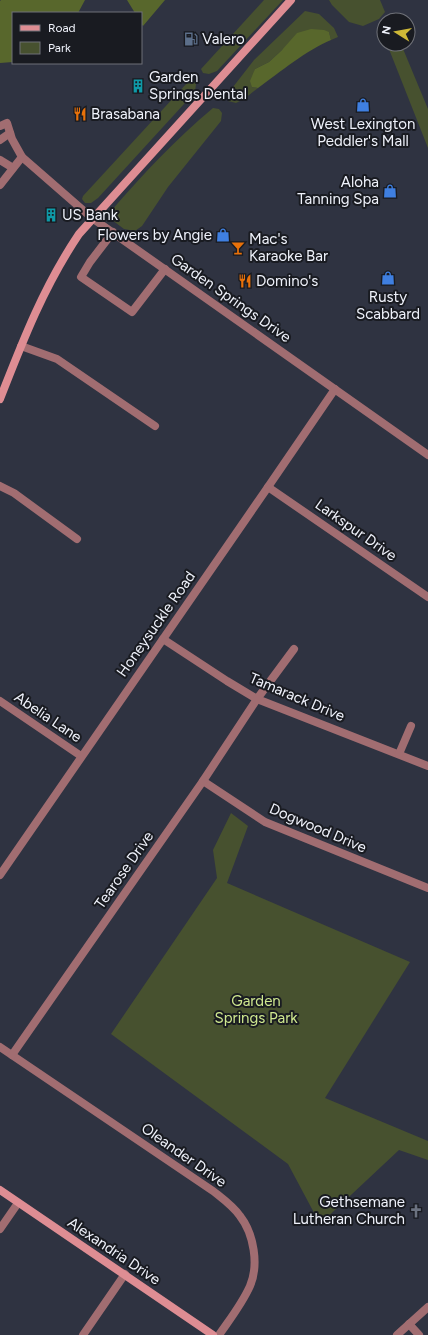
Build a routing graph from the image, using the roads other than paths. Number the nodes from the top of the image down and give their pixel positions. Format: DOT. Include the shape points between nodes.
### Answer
graph roads {
  1 [pos="291,0"];
  2 [pos="0,126"];
  3 [pos="10,133"];
  4 [pos="0,140"];
  5 [pos="22,157"];
  6 [pos="0,160"];
  7 [pos="13,168"];
  8 [pos="0,185"];
  9 [pos="92,218"];
  10 [pos="112,232"];
  11 [pos="165,269"];
  12 [pos="21,346"];
  13 [pos="335,389"];
  14 [pos="0,399"];
  15 [pos="155,426"];
  16 [pos="428,455"];
  17 [pos="0,486"];
  18 [pos="268,487"];
  19 [pos="77,539"];
  20 [pos="428,597"];
  21 [pos="163,639"];
  22 [pos="294,649"];
  23 [pos="257,699"];
  24 [pos="0,701"];
  25 [pos="410,726"];
  26 [pos="399,754"];
  27 [pos="81,756"];
  28 [pos="428,766"];
  29 [pos="203,781"];
  30 [pos="0,875"];
  31 [pos="428,888"];
  32 [pos="0,1047"];
  33 [pos="12,1055"];
  34 [pos="0,1190"];
  35 [pos="18,1203"];
  36 [pos="0,1229"];
  37 [pos="125,1274"];
  38 [pos="428,1307"];
  39 [pos="409,1324"];
  40 [pos="83,1335"];
  41 [pos="213,1335"];
  42 [pos="219,1335"];
  43 [pos="397,1335"];
  44 [pos="419,1335"];
  1 -- 9 [label="main road"];
  2 -- 3 [label="street" via="7,123"];
  3 -- 4 [label="street"];
  3 -- 5 [label="street"];
  5 -- 7 [label="street"];
  5 -- 9 [label="street, Garden Springs Drive"];
  6 -- 7 [label="street"];
  7 -- 8 [label="street"];
  9 -- 10 [label="street, Garden Springs Drive"];
  9 -- 12 [label="main road" via="79,234 51,280"];
  10 -- 11 [label="street, Garden Springs Drive"];
  10 -- 11 [label="street" via="81,277 132,312"];
  11 -- 13 [label="street, Garden Springs Drive"];
  12 -- 14 [label="main road"];
  12 -- 15 [label="street" via="57,358"];
  13 -- 16 [label="street, Garden Springs Drive"];
  13 -- 18 [label="street, Honeysuckle Road"];
  17 -- 19 [label="street" via="14,493"];
  18 -- 20 [label="street, Larkspur Drive"];
  18 -- 21 [label="street, Honeysuckle Road"];
  21 -- 23 [label="street, Tamarack Drive"];
  21 -- 27 [label="street, Honeysuckle Road"];
  22 -- 23 [label="street, Tearose Drive"];
  23 -- 26 [label="street, Tamarack Drive"];
  23 -- 29 [label="street, Tearose Drive"];
  24 -- 27 [label="street, Abelia Lane"];
  25 -- 26 [label="street"];
  26 -- 28 [label="street, Tamarack Drive"];
  27 -- 30 [label="street, Honeysuckle Road"];
  29 -- 31 [label="street, Dogwood Drive" via="265,822"];
  29 -- 33 [label="street, Tearose Drive"];
  32 -- 33 [label="street, Oleander Drive"];
  33 -- 42 [label="street, Oleander Drive" via="213,1191 240,1215 251,1237 254,1270 251,1284 243,1300"];
  34 -- 35 [label="main road, Alexandria Drive"];
  35 -- 36 [label="street"];
  35 -- 37 [label="main road, Alexandria Drive"];
  37 -- 40 [label="street"];
  37 -- 41 [label="main road, Alexandria Drive"];
  38 -- 39 [label="street"];
  39 -- 43 [label="street"];
  39 -- 44 [label="street"];
}
